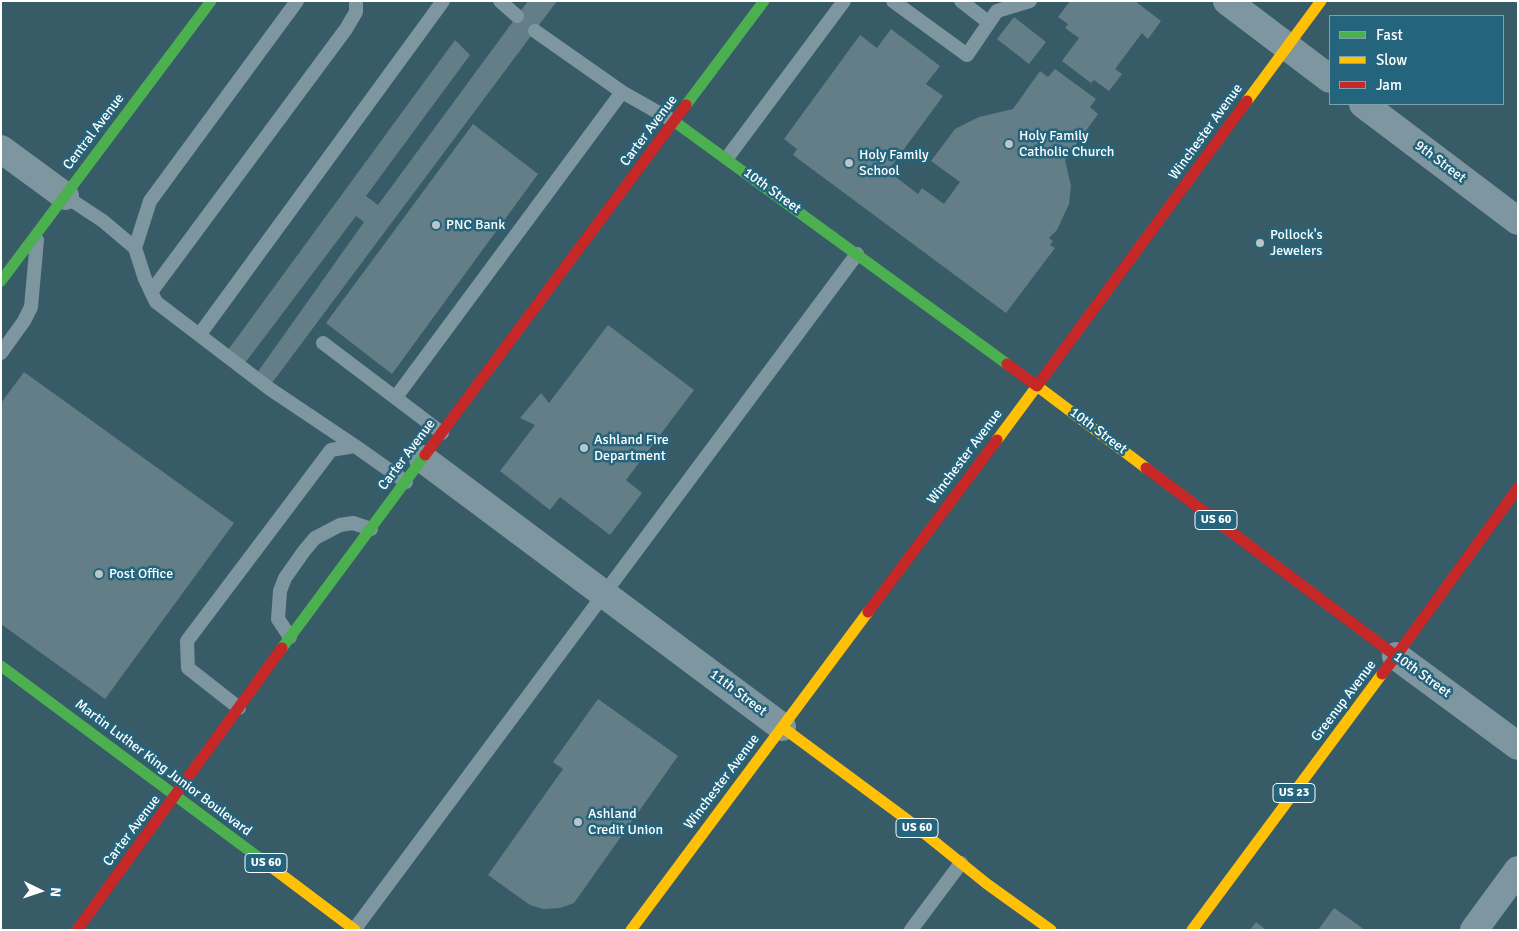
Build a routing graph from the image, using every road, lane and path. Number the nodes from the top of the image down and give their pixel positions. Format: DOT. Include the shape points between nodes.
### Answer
graph roads {
  1 [pos="211,1"];
  2 [pos="297,1"];
  3 [pos="356,1"];
  4 [pos="442,1"];
  5 [pos="500,1"];
  6 [pos="764,1"];
  7 [pos="844,1"];
  8 [pos="893,1"];
  9 [pos="960,1"];
  10 [pos="1030,1"];
  11 [pos="1227,1"];
  12 [pos="1321,1"];
  13 [pos="517,16"];
  14 [pos="988,22"];
  15 [pos="535,31"];
  16 [pos="1287,47"];
  17 [pos="1329,78"];
  18 [pos="622,92"];
  19 [pos="1364,105"];
  20 [pos="675,122"];
  21 [pos="1,150"];
  22 [pos="727,158"];
  23 [pos="65,196"];
  24 [pos="1518,221"];
  25 [pos="38,232"];
  26 [pos="135,248"];
  27 [pos="857,254"];
  28 [pos="1,281"];
  29 [pos="151,292"];
  30 [pos="200,334"];
  31 [pos="323,343"];
  32 [pos="1,353"];
  33 [pos="1037,386"];
  34 [pos="396,397"];
  35 [pos="442,433"];
  36 [pos="355,446"];
  37 [pos="423,459"];
  38 [pos="406,482"];
  39 [pos="1518,488"];
  40 [pos="371,529"];
  41 [pos="604,592"];
  42 [pos="290,637"];
  43 [pos="1396,656"];
  44 [pos="1,666"];
  45 [pos="239,708"];
  46 [pos="782,727"];
  47 [pos="1518,746"];
  48 [pos="176,796"];
  49 [pos="961,863"];
  50 [pos="1518,870"];
  51 [pos="77,930"];
  52 [pos="354,930"];
  53 [pos="631,930"];
  54 [pos="911,930"];
  55 [pos="1051,930"];
  56 [pos="1192,930"];
  57 [pos="1474,930"];
  1 -- 23 [label="main road, Central Avenue"];
  2 -- 26 [label="lane" via="150,201"];
  3 -- 29 [label="lane" via="356,12 346,29"];
  4 -- 30 [label="lane"];
  5 -- 13 [label="lane"];
  6 -- 20 [label="main road, Carter Avenue"];
  7 -- 22 [label="lane"];
  8 -- 14 [label="lane" via="967,55"];
  9 -- 14 [label="lane"];
  10 -- 14 [label="lane" via="997,11"];
  11 -- 16 [label="street"];
  12 -- 16 [label="main road, Winchester Avenue"];
  15 -- 18 [label="lane"];
  16 -- 17 [label="street"];
  16 -- 33 [label="main road, Winchester Avenue"];
  18 -- 20 [label="lane"];
  18 -- 34 [label="lane"];
  19 -- 24 [label="street, 9th Street"];
  20 -- 22 [label="main road, 10th Street"];
  20 -- 35 [label="main road, Carter Avenue"];
  21 -- 23 [label="street"];
  22 -- 27 [label="main road, 10th Street"];
  23 -- 25 [label="main road, Central Avenue"];
  23 -- 26 [label="lane" via="103,221"];
  25 -- 28 [label="main road, Central Avenue"];
  25 -- 32 [label="lane" via="31,307"];
  26 -- 29 [label="lane"];
  27 -- 33 [label="main road, 10th Street"];
  27 -- 41 [label="lane"];
  29 -- 30 [label="lane" via="156,302"];
  30 -- 36 [label="lane" via="270,389"];
  31 -- 34 [label="lane"];
  33 -- 43 [label="main road, 10th Street / US 60"];
  33 -- 46 [label="main road, Winchester Avenue"];
  34 -- 35 [label="lane"];
  35 -- 37 [label="main road, Carter Avenue"];
  36 -- 38 [label="lane"];
  36 -- 45 [label="lane" via="330,450 187,641 188,668"];
  37 -- 38 [label="main road, Carter Avenue"];
  37 -- 41 [label="street, 11th Street"];
  38 -- 40 [label="main road, Carter Avenue"];
  39 -- 43 [label="main road, Greenup Avenue / US 23"];
  40 -- 42 [label="main road, Carter Avenue"];
  40 -- 42 [label="lane" via="353,523 340,525 315,538 304,551 280,591 278,619"];
  41 -- 46 [label="street, 11th Street"];
  41 -- 52 [label="lane"];
  42 -- 45 [label="main road, Carter Avenue"];
  43 -- 47 [label="street, 10th Street"];
  43 -- 56 [label="main road, Greenup Avenue / US 23"];
  44 -- 48 [label="main road, Martin Luther King Junior Boulevard / US 60"];
  45 -- 48 [label="main road, Carter Avenue"];
  46 -- 49 [label="main road, 11th Street / US 60"];
  46 -- 53 [label="main road, Winchester Avenue"];
  48 -- 51 [label="main road, Carter Avenue"];
  48 -- 52 [label="main road, Martin Luther King Junior Boulevard / US 60"];
  49 -- 54 [label="lane"];
  49 -- 55 [label="main road, 11th Street / US 60"];
  50 -- 57 [label="street"];
}
